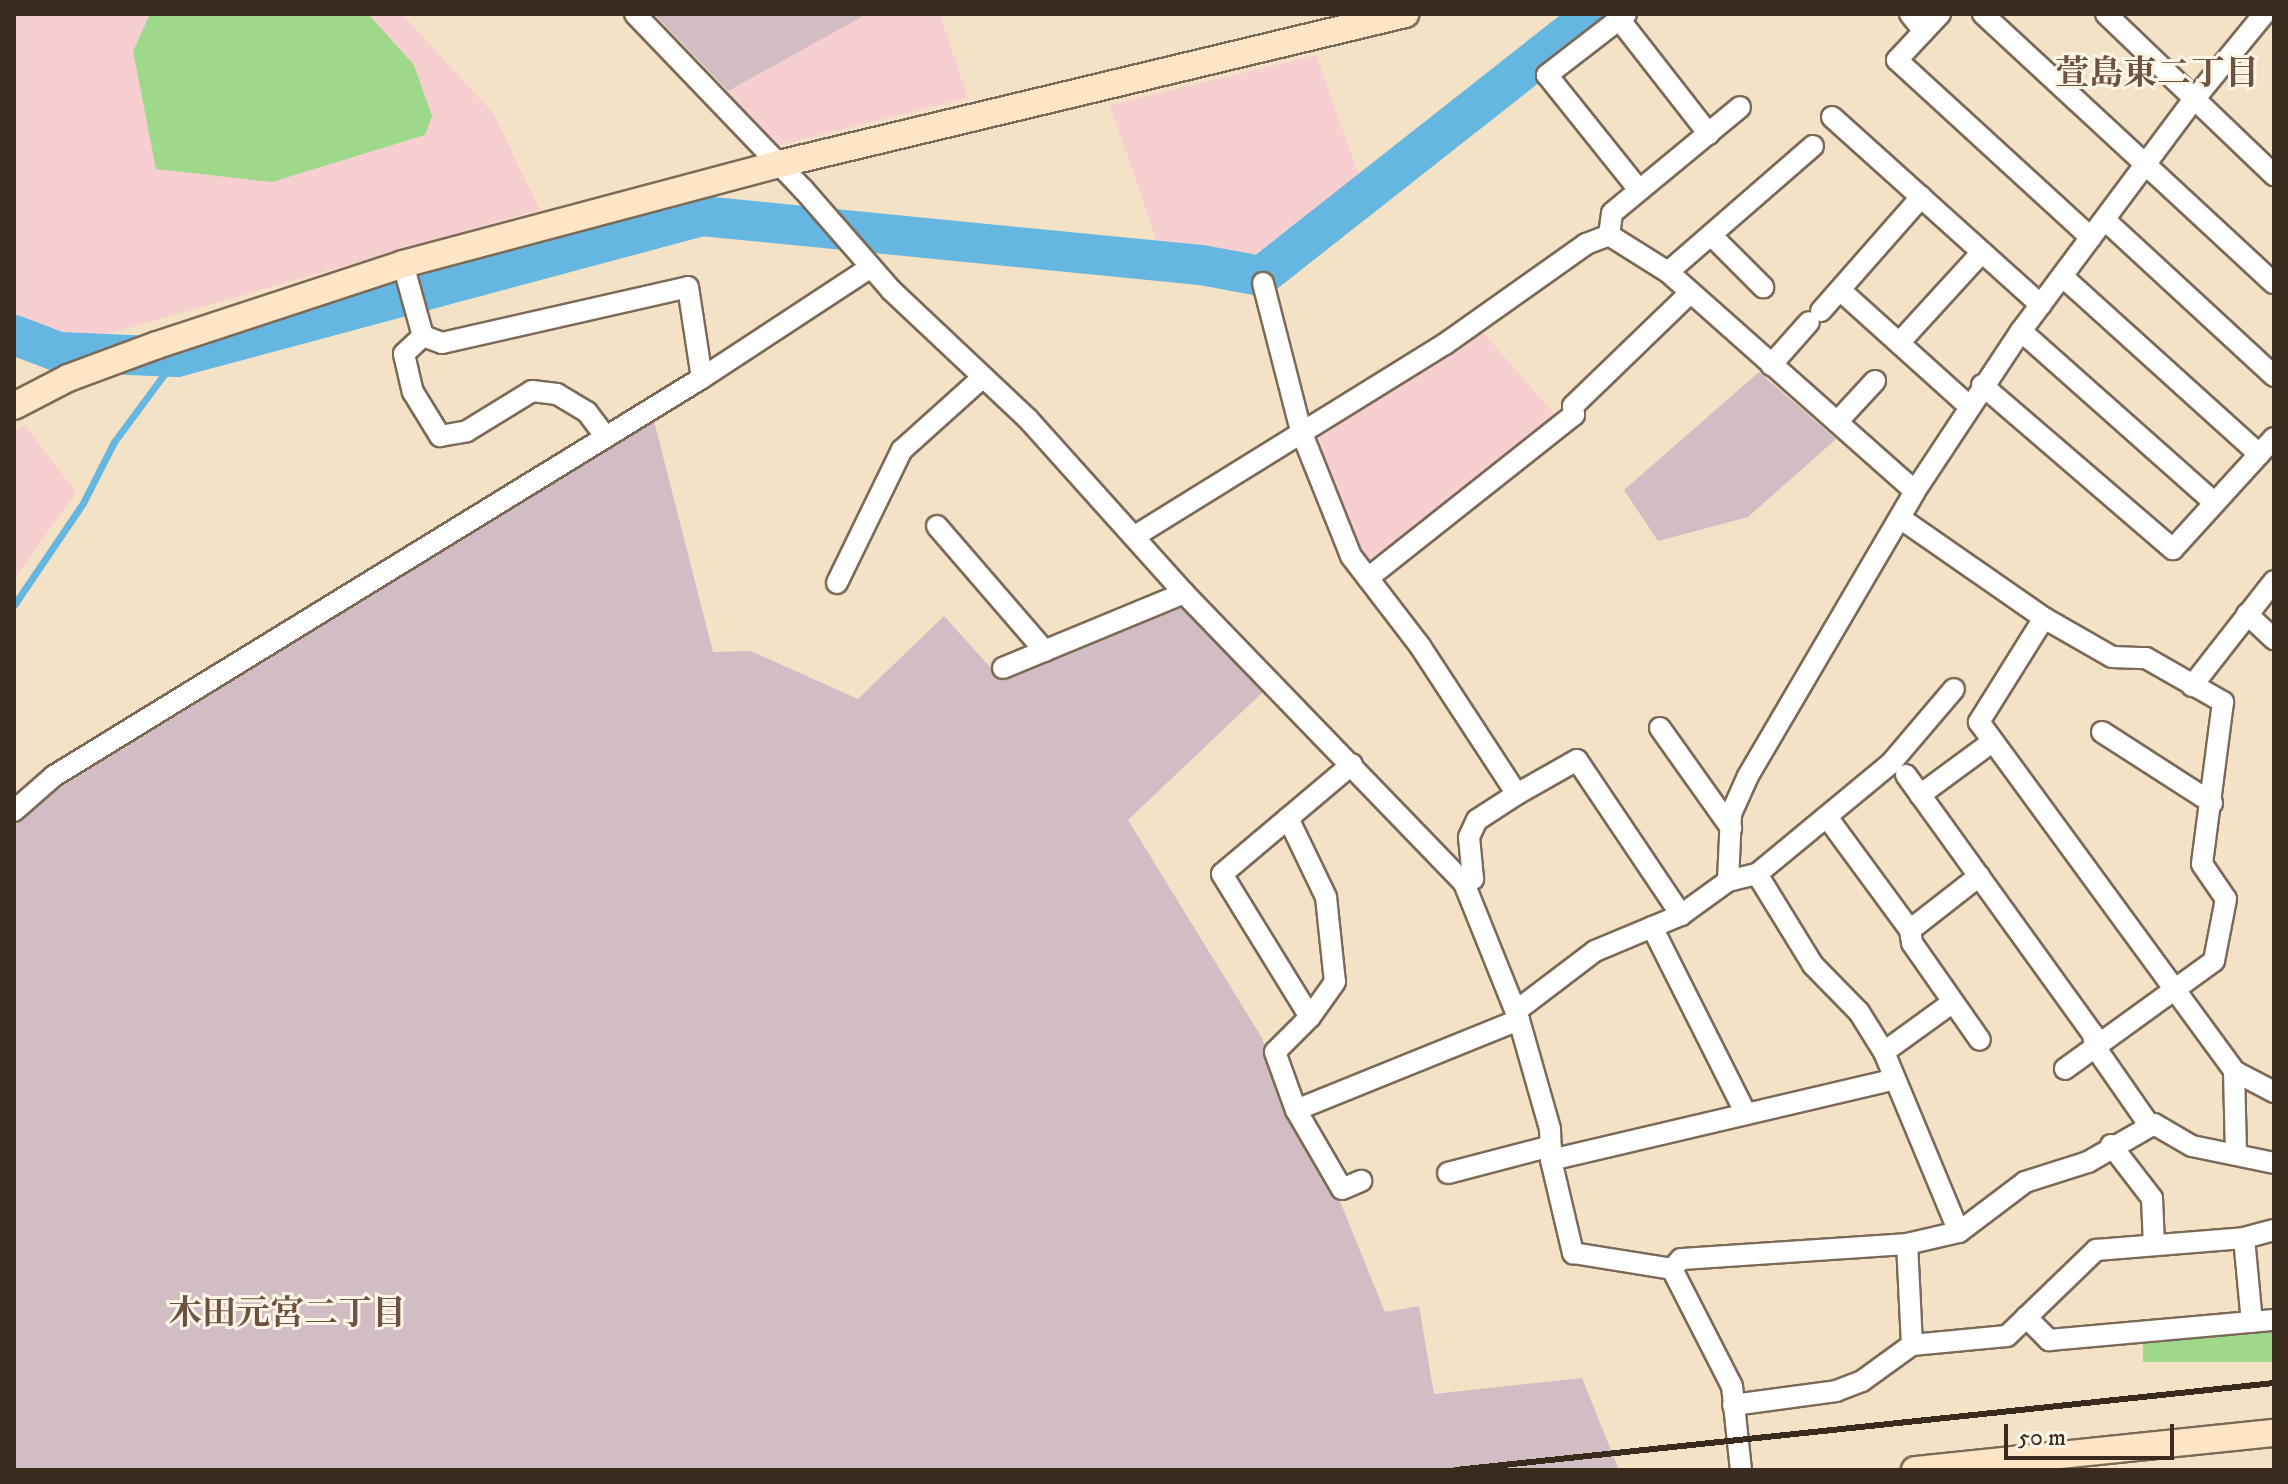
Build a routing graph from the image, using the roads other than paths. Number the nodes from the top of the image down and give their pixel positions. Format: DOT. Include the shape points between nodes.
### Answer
graph roads {
  1 [pos="635,14"];
  2 [pos="1405,14"];
  3 [pos="1910,14"];
  4 [pos="1940,14"];
  5 [pos="1983,14"];
  6 [pos="2106,14"];
  7 [pos="2264,14"];
  8 [pos="1623,16"];
  9 [pos="1924,31"];
  10 [pos="2192,102"];
  11 [pos="1740,107"];
  12 [pos="1832,117"];
  13 [pos="1709,134"];
  14 [pos="1813,146"];
  15 [pos="779,164"];
  16 [pos="2270,165"];
  17 [pos="2144,166"];
  18 [pos="1639,190"];
  19 [pos="1921,197"];
  20 [pos="2105,220"];
  21 [pos="1609,235"];
  22 [pos="1711,235"];
  23 [pos="2091,238"];
  24 [pos="1982,252"];
  25 [pos="403,264"];
  26 [pos="871,267"];
  27 [pos="1668,272"];
  28 [pos="2062,276"];
  29 [pos="1263,283"];
  30 [pos="2274,283"];
  31 [pos="1763,287"];
  32 [pos="1840,290"];
  33 [pos="1689,294"];
  34 [pos="2041,305"];
  35 [pos="2021,331"];
  36 [pos="423,336"];
  37 [pos="1899,343"];
  38 [pos="1771,365"];
  39 [pos="2274,376"];
  40 [pos="983,377"];
  41 [pos="702,378"];
  42 [pos="1875,381"];
  43 [pos="1982,385"];
  44 [pos="14,406"];
  45 [pos="1969,406"];
  46 [pos="1837,422"];
  47 [pos="1301,431"];
  48 [pos="606,437"];
  49 [pos="2274,438"];
  50 [pos="2259,454"];
  51 [pos="1915,491"];
  52 [pos="2215,503"];
  53 [pos="1900,518"];
  54 [pos="937,526"];
  55 [pos="1135,536"];
  56 [pos="1368,578"];
  57 [pos="2274,581"];
  58 [pos="837,583"];
  59 [pos="1184,593"];
  60 [pos="2247,614"];
  61 [pos="2044,618"];
  62 [pos="2274,639"];
  63 [pos="1045,651"];
  64 [pos="1003,668"];
  65 [pos="2192,686"];
  66 [pos="1954,689"];
  67 [pos="1660,728"];
  68 [pos="2102,732"];
  69 [pos="1992,742"];
  70 [pos="1352,764"];
  71 [pos="1906,775"];
  72 [pos="1517,794"];
  73 [pos="1920,795"];
  74 [pos="2212,803"];
  75 [pos="14,811"];
  76 [pos="1827,817"];
  77 [pos="1288,818"];
  78 [pos="1731,828"];
  79 [pos="1757,874"];
  80 [pos="1979,876"];
  81 [pos="1728,881"];
  82 [pos="1464,883"];
  83 [pos="1681,915"];
  84 [pos="1652,927"];
  85 [pos="1910,930"];
  86 [pos="2177,991"];
  87 [pos="1953,1002"];
  88 [pos="1518,1015"];
  89 [pos="1310,1017"];
  90 [pos="1980,1040"];
  91 [pos="2095,1047"];
  92 [pos="1884,1052"];
  93 [pos="2065,1069"];
  94 [pos="2234,1071"];
  95 [pos="1895,1079"];
  96 [pos="2274,1092"];
  97 [pos="1296,1110"];
  98 [pos="1746,1114"];
  99 [pos="2150,1126"];
  100 [pos="2111,1145"];
  101 [pos="2236,1152"];
  102 [pos="1551,1153"];
  103 [pos="2274,1163"];
  104 [pos="1448,1173"];
  105 [pos="1361,1181"];
  106 [pos="2274,1230"];
  107 [pos="1959,1232"];
  108 [pos="2244,1238"];
  109 [pos="1907,1244"];
  110 [pos="2154,1245"];
  111 [pos="1672,1269"];
  112 [pos="2026,1317"];
  113 [pos="2274,1320"];
  114 [pos="2252,1322"];
  115 [pos="1912,1345"];
  116 [pos="1733,1405"];
  117 [pos="2274,1433"];
  118 [pos="1741,1470"];
  119 [pos="1915,1470"];
  1 -- 15 [label="street"];
  2 -- 15 [label="street"];
  3 -- 9 [label="street"];
  4 -- 9 [label="street"];
  5 -- 17 [label="street"];
  6 -- 10 [label="street"];
  7 -- 10 [label="street"];
  8 -- 13 [label="street"];
  8 -- 18 [label="street" via="1547,75"];
  9 -- 23 [label="street" via="1897,60"];
  10 -- 16 [label="street"];
  10 -- 17 [label="street"];
  11 -- 13 [label="street"];
  12 -- 19 [label="street"];
  13 -- 18 [label="street"];
  14 -- 22 [label="street"];
  15 -- 25 [label="street"];
  15 -- 26 [label="street"];
  17 -- 20 [label="street"];
  17 -- 30 [label="street"];
  18 -- 21 [label="street" via="1612,213"];
  19 -- 24 [label="street"];
  19 -- 32 [label="street"];
  20 -- 23 [label="street"];
  20 -- 39 [label="street"];
  21 -- 27 [label="street"];
  21 -- 47 [label="street" via="1586,244 1445,344"];
  22 -- 27 [label="street"];
  22 -- 31 [label="street"];
  23 -- 28 [label="street"];
  24 -- 34 [label="street"];
  24 -- 37 [label="street"];
  25 -- 36 [label="street"];
  25 -- 44 [label="street" via="157,345 68,378"];
  26 -- 40 [label="street"];
  26 -- 41 [label="street"];
  27 -- 33 [label="street"];
  28 -- 34 [label="street"];
  28 -- 50 [label="street"];
  29 -- 47 [label="street"];
  32 -- 37 [label="street"];
  32 -- 38 [label="street"];
  33 -- 38 [label="street"];
  33 -- 56 [label="street" via="1573,406 1574,415"];
  34 -- 35 [label="street"];
  35 -- 43 [label="street"];
  35 -- 52 [label="street"];
  36 -- 41 [label="street" via="442,343 688,287"];
  36 -- 48 [label="street" via="404,354 413,392 440,436 467,431 532,391 557,394 587,412"];
  37 -- 45 [label="street"];
  38 -- 46 [label="street"];
  40 -- 55 [label="street"];
  40 -- 58 [label="street" via="902,450"];
  41 -- 48 [label="street"];
  42 -- 46 [label="street"];
  43 -- 45 [label="street"];
  43 -- 52 [label="street" via="2173,549"];
  45 -- 51 [label="street"];
  46 -- 51 [label="street"];
  47 -- 55 [label="street"];
  47 -- 56 [label="street" via="1351,556"];
  48 -- 75 [label="street" via="54,776"];
  49 -- 50 [label="street"];
  50 -- 52 [label="street"];
  51 -- 53 [label="street"];
  53 -- 61 [label="street"];
  53 -- 78 [label="street" via="1748,776"];
  54 -- 63 [label="street"];
  55 -- 59 [label="street"];
  56 -- 72 [label="street" via="1420,646"];
  57 -- 60 [label="street"];
  59 -- 63 [label="street"];
  59 -- 70 [label="street"];
  60 -- 62 [label="street"];
  60 -- 65 [label="street"];
  61 -- 65 [label="street" via="2112,657 2146,658"];
  61 -- 69 [label="street" via="1979,722"];
  63 -- 64 [label="street"];
  65 -- 74 [label="street" via="2223,702"];
  66 -- 76 [label="street" via="1891,763"];
  67 -- 78 [label="street"];
  68 -- 74 [label="street"];
  69 -- 73 [label="street"];
  69 -- 86 [label="street"];
  70 -- 77 [label="street"];
  70 -- 82 [label="street"];
  71 -- 73 [label="street"];
  72 -- 82 [label="street" via="1477,820 1469,837 1473,879"];
  72 -- 83 [label="street" via="1577,760"];
  73 -- 80 [label="street"];
  74 -- 86 [label="street" via="2202,864 2226,899 2214,961"];
  76 -- 79 [label="street"];
  76 -- 85 [label="street"];
  77 -- 89 [label="street" via="1326,897 1335,982"];
  77 -- 89 [label="street" via="1222,874"];
  78 -- 81 [label="street"];
  79 -- 81 [label="street"];
  79 -- 92 [label="street" via="1813,965 1859,1012"];
  80 -- 85 [label="street"];
  80 -- 91 [label="street" via="2093,1034"];
  81 -- 83 [label="street"];
  82 -- 88 [label="street"];
  83 -- 84 [label="street"];
  84 -- 88 [label="street" via="1595,951"];
  84 -- 98 [label="street"];
  85 -- 87 [label="street" via="1912,943"];
  86 -- 91 [label="street"];
  86 -- 94 [label="street"];
  87 -- 90 [label="street"];
  87 -- 92 [label="street"];
  88 -- 97 [label="street"];
  88 -- 102 [label="street"];
  89 -- 97 [label="street" via="1275,1052"];
  91 -- 93 [label="street"];
  91 -- 99 [label="street"];
  92 -- 95 [label="street"];
  94 -- 96 [label="street"];
  94 -- 101 [label="street"];
  95 -- 98 [label="street"];
  95 -- 107 [label="street"];
  97 -- 105 [label="street" via="1342,1189"];
  98 -- 102 [label="street"];
  99 -- 100 [label="street"];
  99 -- 101 [label="street" via="2192,1146"];
  100 -- 107 [label="street" via="2088,1162 2025,1182"];
  100 -- 110 [label="street" via="2152,1198"];
  101 -- 103 [label="street"];
  102 -- 104 [label="street"];
  102 -- 111 [label="street" via="1573,1253"];
  106 -- 108 [label="street"];
  107 -- 109 [label="street"];
  108 -- 110 [label="street"];
  108 -- 114 [label="street"];
  109 -- 111 [label="street" via="1681,1259"];
  109 -- 115 [label="street"];
  110 -- 112 [label="street" via="2096,1250"];
  111 -- 116 [label="street" via="1732,1386"];
  112 -- 114 [label="street" via="2049,1340"];
  112 -- 115 [label="street" via="2007,1336"];
  113 -- 114 [label="street"];
  115 -- 116 [label="street" via="1862,1381 1836,1391"];
  116 -- 118 [label="street"];
  117 -- 119 [label="street"];
}
